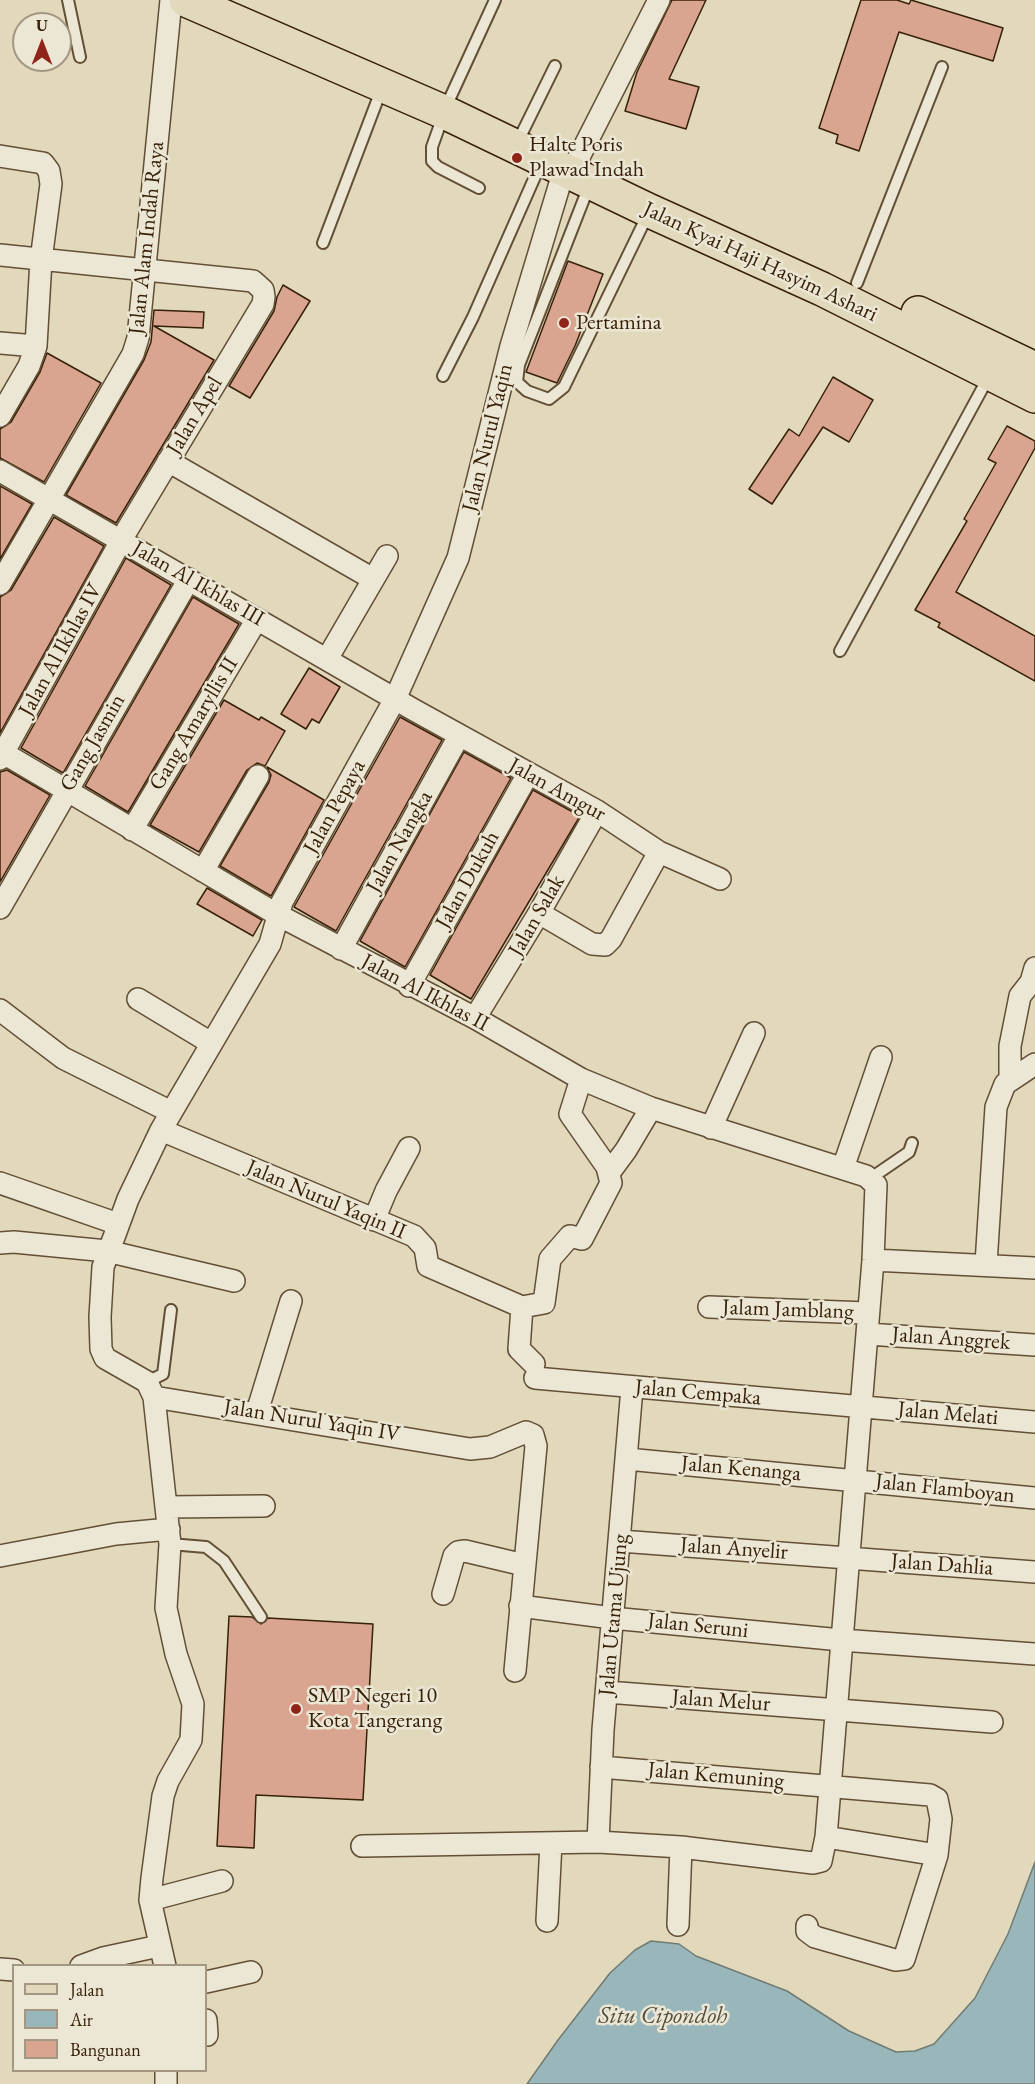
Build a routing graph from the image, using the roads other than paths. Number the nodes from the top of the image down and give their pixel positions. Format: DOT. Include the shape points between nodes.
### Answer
graph roads {
  1 [pos="68,0"];
  2 [pos="171,0"];
  3 [pos="186,0"];
  4 [pos="231,0"];
  5 [pos="495,0"];
  6 [pos="659,0"];
  7 [pos="80,57"];
  8 [pos="555,66"];
  9 [pos="942,67"];
  10 [pos="383,85"];
  11 [pos="447,105"];
  12 [pos="523,131"];
  13 [pos="0,156"];
  14 [pos="569,167"];
  15 [pos="479,188"];
  16 [pos="653,201"];
  17 [pos="323,243"];
  18 [pos="0,255"];
  19 [pos="41,260"];
  20 [pos="145,270"];
  21 [pos="857,284"];
  22 [pos="0,343"];
  23 [pos="36,346"];
  24 [pos="1035,369"];
  25 [pos="443,375"];
  26 [pos="990,375"];
  27 [pos="1035,396"];
  28 [pos="0,417"];
  29 [pos="168,461"];
  30 [pos="0,471"];
  31 [pos="51,500"];
  32 [pos="122,540"];
  33 [pos="387,556"];
  34 [pos="189,579"];
  35 [pos="373,579"];
  36 [pos="0,584"];
  37 [pos="257,619"];
  38 [pos="840,651"];
  39 [pos="327,659"];
  40 [pos="395,699"];
  41 [pos="459,736"];
  42 [pos="1,754"];
  43 [pos="528,774"];
  44 [pos="258,776"];
  45 [pos="65,791"];
  46 [pos="597,811"];
  47 [pos="132,830"];
  48 [pos="659,852"];
  49 [pos="203,871"];
  50 [pos="720,879"];
  51 [pos="0,908"];
  52 [pos="539,913"];
  53 [pos="278,915"];
  54 [pos="341,949"];
  55 [pos="1035,968"];
  56 [pos="409,986"];
  57 [pos="138,999"];
  58 [pos="0,1010"];
  59 [pos="475,1018"];
  60 [pos="754,1033"];
  61 [pos="211,1043"];
  62 [pos="881,1057"];
  63 [pos="1035,1064"];
  64 [pos="581,1079"];
  65 [pos="1010,1079"];
  66 [pos="651,1108"];
  67 [pos="170,1126"];
  68 [pos="711,1128"];
  69 [pos="912,1143"];
  70 [pos="409,1148"];
  71 [pos="843,1168"];
  72 [pos="609,1173"];
  73 [pos="872,1180"];
  74 [pos="0,1183"];
  75 [pos="374,1220"];
  76 [pos="118,1224"];
  77 [pos="0,1243"];
  78 [pos="107,1251"];
  79 [pos="873,1260"];
  80 [pos="986,1264"];
  81 [pos="1035,1268"];
  82 [pos="234,1281"];
  83 [pos="291,1301"];
  84 [pos="522,1306"];
  85 [pos="709,1307"];
  86 [pos="171,1310"];
  87 [pos="867,1323"];
  88 [pos="1035,1345"];
  89 [pos="632,1388"];
  90 [pos="151,1390"];
  91 [pos="861,1406"];
  92 [pos="257,1412"];
  93 [pos="1035,1422"];
  94 [pos="627,1459"];
  95 [pos="855,1479"];
  96 [pos="1035,1498"];
  97 [pos="264,1506"];
  98 [pos="167,1507"];
  99 [pos="170,1536"];
  100 [pos="620,1541"];
  101 [pos="0,1556"];
  102 [pos="849,1557"];
  103 [pos="524,1565"];
  104 [pos="1035,1572"];
  105 [pos="443,1594"];
  106 [pos="520,1606"];
  107 [pos="261,1617"];
  108 [pos="612,1618"];
  109 [pos="841,1640"];
  110 [pos="1035,1654"];
  111 [pos="515,1671"];
  112 [pos="607,1692"];
  113 [pos="836,1710"];
  114 [pos="992,1722"];
  115 [pos="601,1767"];
  116 [pos="830,1786"];
  117 [pos="826,1838"];
  118 [pos="551,1842"];
  119 [pos="598,1842"];
  120 [pos="362,1846"];
  121 [pos="681,1847"];
  122 [pos="937,1854"];
  123 [pos="222,1881"];
  124 [pos="150,1900"];
  125 [pos="547,1921"];
  126 [pos="678,1925"];
  127 [pos="807,1926"];
  128 [pos="162,1956"];
  129 [pos="84,1964"];
  130 [pos="251,1972"];
  131 [pos="207,1982"];
  1 -- 7 [label="lane"];
  2 -- 20 [label="street, Jalan Alam Indah Raya"];
  3 -- 10 [label="main road, Jalan Kyai Haji Hasyim Ashari"];
  4 -- 11 [label="main road, Jalan Kyai Haji Hasyim Ashari"];
  5 -- 11 [label="lane"];
  6 -- 14 [label="street, Jalan Nurul Yaqin"];
  8 -- 12 [label="lane"];
  9 -- 21 [label="lane"];
  10 -- 11 [label="main road, Jalan Kyai Haji Hasyim Ashari"];
  10 -- 17 [label="lane"];
  11 -- 12 [label="main road, Jalan Kyai Haji Hasyim Ashari"];
  11 -- 14 [label="main road, Jalan Kyai Haji Hasyim Ashari"];
  11 -- 15 [label="lane" via="432,147 432,161"];
  12 -- 14 [label="main road, Jalan Kyai Haji Hasyim Ashari"];
  13 -- 19 [label="street" via="43,163 49,171 51,184"];
  14 -- 16 [label="main road, Jalan Kyai Haji Hasyim Ashari"];
  14 -- 16 [label="lane" via="519,365 517,382 527,391 549,399 564,387"];
  14 -- 25 [label="lane" via="473,317"];
  14 -- 40 [label="street, Jalan Nurul Yaqin" via="511,346 458,558"];
  16 -- 21 [label="main road, Jalan Kyai Haji Hasyim Ashari"];
  16 -- 26 [label="main road, Jalan Kyai Haji Hasyim Ashari"];
  18 -- 19 [label="street"];
  19 -- 20 [label="street"];
  19 -- 23 [label="street"];
  20 -- 29 [label="street, Jalan Apel" via="253,281 263,290 263,304"];
  20 -- 31 [label="street, Jalan Alam Indah Raya" via="133,354"];
  21 -- 24 [label="main road, Jalan Kyai Haji Hasyim Ashari"];
  22 -- 23 [label="street"];
  23 -- 28 [label="street"];
  26 -- 27 [label="main road, Jalan Kyai Haji Hasyim Ashari"];
  26 -- 38 [label="lane"];
  29 -- 32 [label="street, Jalan Apel"];
  29 -- 35 [label="street"];
  30 -- 31 [label="street, Jalan Al Ikhlas III"];
  31 -- 32 [label="street, Jalan Al Ikhlas III"];
  31 -- 36 [label="street, Jalan Alam Indah Raya"];
  32 -- 34 [label="street, Jalan Al Ikhlas III"];
  32 -- 42 [label="street, Jalan Al Ikhlas IV"];
  33 -- 35 [label="street"];
  34 -- 37 [label="street, Jalan Al Ikhlas III"];
  34 -- 45 [label="street, Gang Jasmin"];
  35 -- 39 [label="street"];
  37 -- 39 [label="street, Jalan Al Ikhlas III"];
  37 -- 47 [label="street, Gang Amaryllis II"];
  39 -- 40 [label="street, Jalan Al Ikhlas III"];
  40 -- 41 [label="street, Jalan Amgur"];
  40 -- 53 [label="street, Jalan Pepaya"];
  41 -- 43 [label="street, Jalan Amgur"];
  41 -- 54 [label="street, Jalan Nangka"];
  42 -- 45 [label="street, Jalan Al Ikhlas II"];
  43 -- 46 [label="street, Jalan Amgur"];
  43 -- 56 [label="street, Jalan Dukuh"];
  44 -- 49 [label="street"];
  45 -- 47 [label="street, Jalan Al Ikhlas II"];
  45 -- 51 [label="street, Gang Jasmin"];
  46 -- 48 [label="street, Jalan Amgur"];
  46 -- 52 [label="street, Jalan Salak"];
  47 -- 49 [label="street, Jalan Al Ikhlas II"];
  48 -- 50 [label="street, Jalan Amgur"];
  48 -- 52 [label="street" via="605,945 592,944"];
  49 -- 53 [label="street, Jalan Al Ikhlas II"];
  52 -- 59 [label="street, Jalan Salak"];
  53 -- 54 [label="street, Jalan Al Ikhlas II"];
  53 -- 61 [label="street, Jalan Pepaya" via="270,944"];
  54 -- 56 [label="street, Jalan Al Ikhlas II"];
  55 -- 65 [label="street" via="1031,982 1020,996 1010,1046"];
  56 -- 59 [label="street, Jalan Al Ikhlas II"];
  57 -- 61 [label="street"];
  58 -- 67 [label="street, Jalan Nurul Yaqin II" via="63,1058"];
  59 -- 64 [label="street, Jalan Al Ikhlas II"];
  60 -- 68 [label="street"];
  61 -- 67 [label="street, Jalan Pepaya"];
  62 -- 71 [label="street"];
  63 -- 65 [label="street"];
  64 -- 66 [label="street, Jalan Al Ikhlas II"];
  64 -- 72 [label="street" via="570,1113"];
  65 -- 80 [label="street" via="1001,1089 996,1107"];
  66 -- 68 [label="street, Jalan Al Ikhlas II"];
  66 -- 72 [label="street"];
  67 -- 75 [label="street, Jalan Nurul Yaqin II"];
  67 -- 76 [label="street, Jalan Nurul Yaqin IV"];
  68 -- 71 [label="street, Jalan Al Ikhlas II"];
  69 -- 73 [label="lane" via="909,1152"];
  70 -- 75 [label="street"];
  71 -- 73 [label="street, Jalan Al Ikhlas II"];
  72 -- 84 [label="street" via="611,1183 582,1239 570,1236 550,1260 544,1303"];
  73 -- 79 [label="street" via="876,1185"];
  74 -- 76 [label="street"];
  75 -- 84 [label="street, Jalan Nurul Yaqin II" via="420,1241 428,1266"];
  76 -- 78 [label="street, Jalan Nurul Yaqin IV"];
  77 -- 78 [label="street"];
  78 -- 82 [label="street"];
  78 -- 90 [label="street, Jalan Nurul Yaqin IV" via="100,1299 101,1348 105,1358"];
  79 -- 80 [label="street"];
  79 -- 87 [label="street"];
  80 -- 81 [label="street"];
  83 -- 92 [label="street"];
  84 -- 89 [label="street, Jalan Cempaka" via="519,1349 535,1371"];
  85 -- 87 [label="street, Jalam Jamblang"];
  86 -- 90 [label="lane" via="163,1374"];
  87 -- 88 [label="street, Jalan Anggrek"];
  87 -- 91 [label="street"];
  89 -- 91 [label="street, Jalan Cempaka"];
  89 -- 94 [label="street, Jalan Utama Ujung"];
  90 -- 92 [label="street, Jalan Nurul Yaqin IV"];
  90 -- 98 [label="street"];
  91 -- 93 [label="street, Jalan Melati"];
  91 -- 95 [label="street"];
  92 -- 103 [label="street, Jalan Nurul Yaqin IV" via="470,1449 490,1447 526,1432 533,1435 536,1446"];
  94 -- 95 [label="street, Jalan Kenanga"];
  94 -- 100 [label="street, Jalan Utama Ujung"];
  95 -- 96 [label="street, Jalan Flamboyan"];
  95 -- 102 [label="street"];
  97 -- 98 [label="street"];
  98 -- 99 [label="street"];
  99 -- 101 [label="street" via="116,1534"];
  99 -- 107 [label="lane" via="206,1547 224,1561"];
  99 -- 124 [label="street" via="166,1608 193,1704 193,1728 187,1750 163,1796"];
  100 -- 102 [label="street, Jalan Anyelir"];
  100 -- 108 [label="street, Jalan Utama Ujung"];
  102 -- 104 [label="street, Jalan Dahlia"];
  102 -- 109 [label="street"];
  103 -- 105 [label="street" via="458,1552"];
  103 -- 106 [label="street"];
  106 -- 108 [label="street, Jalan Seruni"];
  106 -- 111 [label="street"];
  108 -- 109 [label="street, Jalan Seruni"];
  108 -- 112 [label="street, Jalan Utama Ujung"];
  109 -- 110 [label="street, Jalan Seruni"];
  109 -- 113 [label="street"];
  112 -- 113 [label="street, Jalan Melur"];
  112 -- 115 [label="street, Jalan Utama Ujung"];
  113 -- 114 [label="street, Jalan Melur"];
  113 -- 116 [label="street"];
  115 -- 116 [label="street, Jalan Kemuning"];
  115 -- 119 [label="street, Jalan Utama Ujung"];
  116 -- 117 [label="street"];
  116 -- 122 [label="street, Jalan Kemuning" via="935,1797 941,1819"];
  117 -- 121 [label="street" via="821,1861 813,1863"];
  117 -- 122 [label="street"];
  118 -- 119 [label="street"];
  118 -- 120 [label="street"];
  118 -- 125 [label="street"];
  119 -- 121 [label="street"];
  121 -- 126 [label="street"];
  122 -- 127 [label="street" via="904,1959 895,1960 815,1937"];
  123 -- 124 [label="street"];
  124 -- 128 [label="street"];
  128 -- 129 [label="street" via="103,1958"];
  130 -- 131 [label="street"];
}
